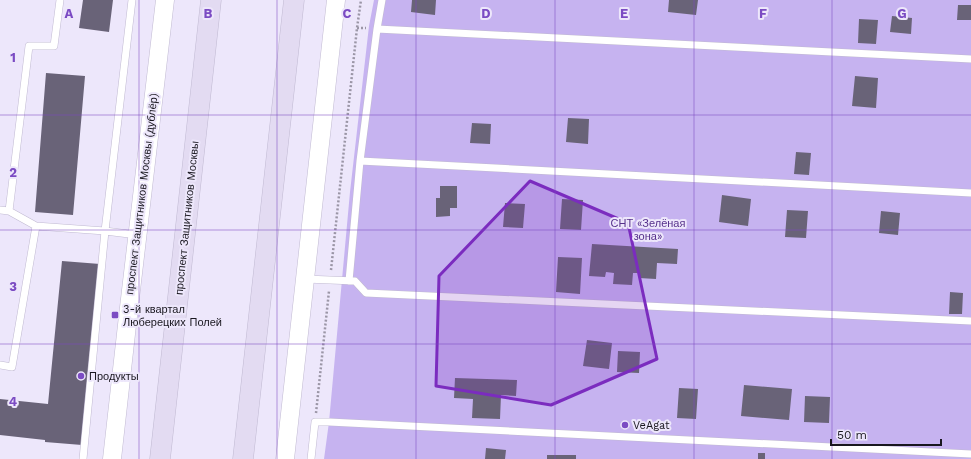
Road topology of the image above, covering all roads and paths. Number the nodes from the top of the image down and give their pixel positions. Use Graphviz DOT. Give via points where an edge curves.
graph roads {
  1 [pos="60,0"];
  2 [pos="132,0"];
  3 [pos="165,0"];
  4 [pos="211,0"];
  5 [pos="294,0"];
  6 [pos="336,0"];
  7 [pos="361,0"];
  8 [pos="382,0"];
  9 [pos="376,29"];
  10 [pos="971,59"];
  11 [pos="360,161"];
  12 [pos="971,193"];
  13 [pos="0,210"];
  14 [pos="9,211"];
  15 [pos="36,226"];
  16 [pos="105,230"];
  17 [pos="137,235"];
  18 [pos="305,278"];
  19 [pos="330,280"];
  20 [pos="349,281"];
  21 [pos="971,321"];
  22 [pos="0,365"];
  23 [pos="315,422"];
  24 [pos="971,454"];
  25 [pos="83,459"];
  26 [pos="112,459"];
  27 [pos="160,459"];
  28 [pos="243,459"];
  29 [pos="285,459"];
  30 [pos="311,459"];
  1 -- 14 [label="lane" via="54,46 28,46"];
  2 -- 16 [label="lane"];
  3 -- 17 [label="street, проспект Защитников Москвы (дублёр)"];
  4 -- 27 [label="main road, проспект Защитников Москвы"];
  5 -- 28 [label="main road"];
  6 -- 18 [label="street"];
  7 -- 19 [label="path"];
  8 -- 9 [label="lane"];
  9 -- 10 [label="lane"];
  9 -- 11 [label="lane"];
  11 -- 12 [label="lane"];
  11 -- 20 [label="lane"];
  13 -- 14 [label="lane"];
  14 -- 15 [label="lane"];
  15 -- 16 [label="lane"];
  15 -- 22 [label="lane" via="12,367"];
  16 -- 17 [label="lane"];
  16 -- 25 [label="lane"];
  17 -- 26 [label="street, проспект Защитников Москвы (дублёр)"];
  18 -- 19 [label="lane"];
  18 -- 29 [label="street"];
  19 -- 20 [label="lane"];
  19 -- 23 [label="path"];
  20 -- 21 [label="lane" via="355,281 366,293"];
  23 -- 24 [label="lane"];
  23 -- 30 [label="lane"];
}
